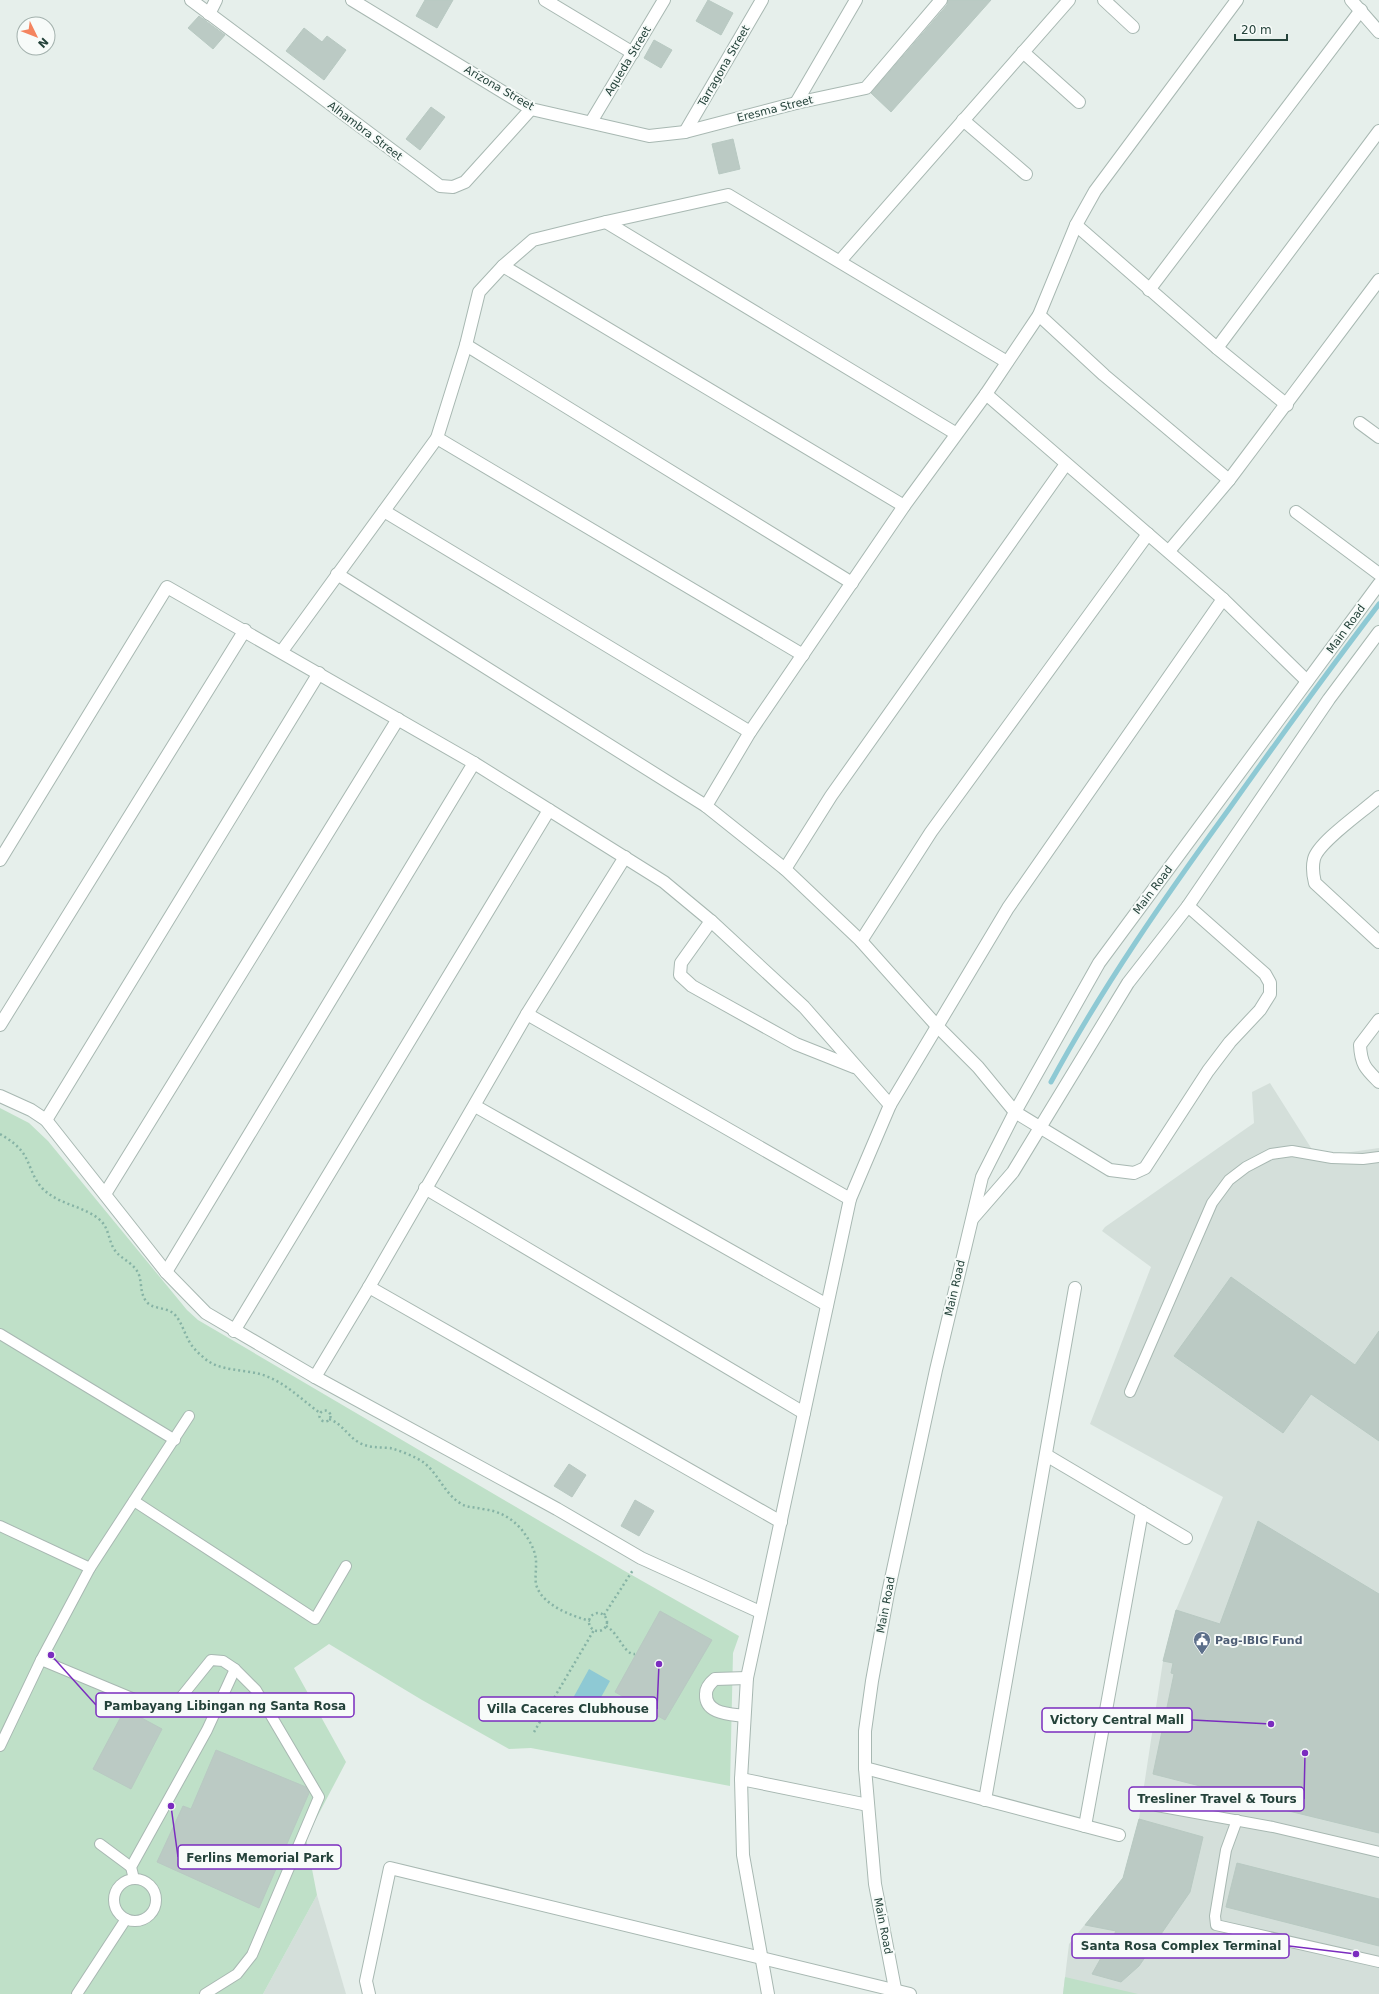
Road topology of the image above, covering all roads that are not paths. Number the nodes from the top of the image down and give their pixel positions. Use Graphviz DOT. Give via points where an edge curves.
graph roads {
  1 [pos="191,0"];
  2 [pos="216,0"];
  3 [pos="352,0"];
  4 [pos="545,0"];
  5 [pos="664,0"];
  6 [pos="762,0"];
  7 [pos="856,0"];
  8 [pos="941,0"];
  9 [pos="1069,0"];
  10 [pos="1104,0"];
  11 [pos="1237,0"];
  12 [pos="1351,0"];
  13 [pos="558,3"];
  14 [pos="1361,10"];
  15 [pos="209,14"];
  16 [pos="1133,27"];
  17 [pos="1379,32"];
  18 [pos="1023,52"];
  19 [pos="632,53"];
  20 [pos="1080,102"];
  21 [pos="796,103"];
  22 [pos="531,109"];
  23 [pos="963,120"];
  24 [pos="591,122"];
  25 [pos="1379,131"];
  26 [pos="685,132"];
  27 [pos="1026,174"];
  28 [pos="606,222"];
  29 [pos="1076,225"];
  30 [pos="840,261"];
  31 [pos="503,266"];
  32 [pos="1379,280"];
  33 [pos="1149,290"];
  34 [pos="1039,315"];
  35 [pos="466,345"];
  36 [pos="1217,348"];
  37 [pos="1007,362"];
  38 [pos="986,394"];
  39 [pos="1287,405"];
  40 [pos="1360,423"];
  41 [pos="955,434"];
  42 [pos="1379,437"];
  43 [pos="437,438"];
  44 [pos="1066,464"];
  45 [pos="1229,480"];
  46 [pos="904,506"];
  47 [pos="384,511"];
  48 [pos="1296,512"];
  49 [pos="1148,534"];
  50 [pos="1169,551"];
  51 [pos="337,574"];
  52 [pos="1379,574"];
  53 [pos="852,583"];
  54 [pos="1379,584"];
  55 [pos="1223,599"];
  56 [pos="245,630"];
  57 [pos="1379,632"];
  58 [pos="282,651"];
  59 [pos="803,655"];
  60 [pos="319,673"];
  61 [pos="1307,681"];
  62 [pos="398,719"];
  63 [pos="750,732"];
  64 [pos="474,763"];
  65 [pos="1378,800"];
  66 [pos="706,806"];
  67 [pos="549,810"];
  68 [pos="625,857"];
  69 [pos="0,860"];
  70 [pos="785,869"];
  71 [pos="1188,906"];
  72 [pos="711,921"];
  73 [pos="861,940"];
  74 [pos="1379,942"];
  75 [pos="527,1014"];
  76 [pos="1379,1020"];
  77 [pos="0,1025"];
  78 [pos="937,1026"];
  79 [pos="856,1068"];
  80 [pos="1379,1082"];
  81 [pos="0,1096"];
  82 [pos="890,1105"];
  83 [pos="475,1106"];
  84 [pos="1015,1112"];
  85 [pos="46,1120"];
  86 [pos="1041,1128"];
  87 [pos="1379,1157"];
  88 [pos="425,1188"];
  89 [pos="105,1194"];
  90 [pos="850,1199"];
  91 [pos="971,1221"];
  92 [pos="166,1272"];
  93 [pos="369,1287"];
  94 [pos="1075,1288"];
  95 [pos="827,1305"];
  96 [pos="234,1331"];
  97 [pos="0,1334"];
  98 [pos="315,1377"];
  99 [pos="1130,1392"];
  100 [pos="804,1413"];
  101 [pos="189,1416"];
  102 [pos="174,1440"];
  103 [pos="1046,1455"];
  104 [pos="134,1502"];
  105 [pos="1142,1512"];
  106 [pos="781,1522"];
  107 [pos="0,1526"];
  108 [pos="1186,1538"];
  109 [pos="346,1566"];
  110 [pos="90,1568"];
  111 [pos="760,1612"];
  112 [pos="41,1660"];
  113 [pos="235,1670"];
  114 [pos="747,1678"];
  115 [pos="744,1716"];
  116 [pos="0,1746"];
  117 [pos="865,1768"];
  118 [pos="741,1779"];
  119 [pos="986,1800"];
  120 [pos="868,1805"];
  121 [pos="1157,1806"];
  122 [pos="1237,1820"];
  123 [pos="1085,1826"];
  124 [pos="1119,1835"];
  125 [pos="100,1844"];
  126 [pos="1379,1852"];
  127 [pos="131,1867"];
  128 [pos="134,1879"];
  129 [pos="126,1919"];
  130 [pos="761,1958"];
  131 [pos="1379,1962"];
  132 [pos="896,1992"];
  133 [pos="77,1994"];
  134 [pos="205,1994"];
  135 [pos="369,1994"];
  136 [pos="768,1994"];
  137 [pos="910,1994"];
  1 -- 15 [label="street, Alhambra Street"];
  2 -- 15 [label="street"];
  3 -- 22 [label="street, Arizona Street"];
  4 -- 13 [label="street"];
  5 -- 19 [label="street, Aqueda Street"];
  6 -- 26 [label="street, Tarragona Street"];
  7 -- 21 [label="street"];
  8 -- 21 [label="street, Eresma Street" via="866,88"];
  9 -- 18 [label="street"];
  10 -- 16 [label="street"];
  11 -- 29 [label="street" via="1120,156 1095,191"];
  12 -- 14 [label="street"];
  13 -- 19 [label="street"];
  14 -- 17 [label="street"];
  14 -- 33 [label="street"];
  15 -- 22 [label="street, Alhambra Street" via="440,186 453,187 466,182"];
  18 -- 20 [label="street"];
  18 -- 23 [label="street"];
  19 -- 24 [label="street, Aqueda Street"];
  21 -- 26 [label="street, Eresma Street"];
  22 -- 24 [label="street, Arizona Street"];
  23 -- 27 [label="street"];
  23 -- 30 [label="street"];
  24 -- 26 [label="street, Arizona Street" via="649,136"];
  25 -- 36 [label="street"];
  28 -- 30 [label="street" via="728,194"];
  28 -- 31 [label="street" via="533,240"];
  28 -- 41 [label="street"];
  29 -- 33 [label="street"];
  29 -- 34 [label="street"];
  30 -- 37 [label="street"];
  31 -- 35 [label="street" via="479,292"];
  31 -- 46 [label="street"];
  32 -- 39 [label="street"];
  33 -- 36 [label="street"];
  34 -- 37 [label="street"];
  34 -- 45 [label="street" via="1104,375"];
  35 -- 43 [label="street"];
  35 -- 53 [label="street"];
  36 -- 39 [label="street"];
  37 -- 38 [label="street"];
  38 -- 41 [label="street"];
  38 -- 44 [label="street"];
  39 -- 45 [label="street"];
  40 -- 42 [label="street"];
  41 -- 46 [label="street"];
  43 -- 47 [label="street"];
  43 -- 59 [label="street"];
  44 -- 49 [label="street"];
  44 -- 70 [label="street" via="831,796"];
  45 -- 50 [label="street"];
  46 -- 53 [label="street"];
  47 -- 51 [label="street"];
  47 -- 63 [label="street"];
  48 -- 52 [label="street"];
  49 -- 50 [label="street"];
  49 -- 73 [label="street" via="931,832"];
  50 -- 55 [label="street"];
  51 -- 58 [label="street"];
  51 -- 66 [label="street"];
  53 -- 59 [label="street"];
  54 -- 61 [label="street, Main Road"];
  55 -- 61 [label="street"];
  55 -- 78 [label="street" via="1008,908"];
  56 -- 58 [label="street"];
  56 -- 69 [label="street" via="167,587"];
  56 -- 77 [label="street"];
  57 -- 71 [label="street, Main Road" via="1329,699"];
  58 -- 60 [label="street"];
  59 -- 63 [label="street"];
  60 -- 62 [label="street"];
  60 -- 85 [label="street"];
  61 -- 84 [label="street, Main Road" via="1099,963"];
  62 -- 64 [label="street"];
  62 -- 89 [label="street"];
  63 -- 66 [label="street"];
  64 -- 67 [label="street"];
  64 -- 92 [label="street"];
  65 -- 74 [label="street" via="1321,846 1314,857 1312,870 1315,883"];
  66 -- 70 [label="street"];
  67 -- 68 [label="street"];
  67 -- 96 [label="street"];
  68 -- 72 [label="street" via="664,882"];
  68 -- 75 [label="street"];
  70 -- 73 [label="street"];
  71 -- 86 [label="street, Main Road" via="1128,983"];
  71 -- 86 [label="street" via="1264,974 1270,983 1270,994 1260,1010 1230,1042 1208,1071 1145,1168 1134,1173 1110,1170"];
  72 -- 79 [label="street" via="804,1007"];
  72 -- 79 [label="street" via="681,963 680,975 692,986 796,1044"];
  73 -- 78 [label="street"];
  75 -- 83 [label="street"];
  75 -- 90 [label="street"];
  76 -- 80 [label="street" via="1360,1045 1361,1060"];
  78 -- 82 [label="street"];
  78 -- 84 [label="street" via="978,1067"];
  79 -- 82 [label="street"];
  81 -- 85 [label="street"];
  82 -- 90 [label="street"];
  83 -- 88 [label="street"];
  83 -- 95 [label="street"];
  84 -- 86 [label="street"];
  84 -- 91 [label="street, Main Road" via="982,1177"];
  85 -- 89 [label="street"];
  86 -- 91 [label="street, Main Road" via="1013,1172"];
  87 -- 99 [label="lane" via="1332,1158 1292,1151 1271,1154 1246,1167 1229,1180 1212,1203"];
  88 -- 93 [label="street"];
  88 -- 100 [label="street"];
  89 -- 92 [label="street"];
  90 -- 95 [label="street"];
  91 -- 117 [label="street, Main Road" via="888,1593 866,1724"];
  92 -- 96 [label="street" via="206,1312"];
  93 -- 98 [label="street"];
  93 -- 106 [label="street"];
  94 -- 103 [label="street"];
  95 -- 100 [label="street"];
  96 -- 98 [label="street"];
  97 -- 102 [label="lane"];
  98 -- 111 [label="street" via="557,1508 641,1558"];
  100 -- 106 [label="street"];
  101 -- 102 [label="lane"];
  102 -- 104 [label="lane"];
  103 -- 105 [label="street"];
  103 -- 119 [label="street"];
  104 -- 109 [label="lane" via="315,1619"];
  104 -- 110 [label="lane"];
  105 -- 108 [label="street"];
  105 -- 123 [label="street"];
  106 -- 111 [label="street"];
  107 -- 110 [label="lane"];
  110 -- 112 [label="lane"];
  111 -- 114 [label="street"];
  112 -- 113 [label="lane" via="148,1705 162,1708 172,1707 178,1702 211,1660 223,1661"];
  112 -- 116 [label="lane"];
  113 -- 127 [label="lane" via="207,1730"];
  113 -- 134 [label="lane" via="256,1690 319,1797 252,1955 237,1974"];
  114 -- 115 [label="street"];
  114 -- 115 [label="street" via="715,1679 706,1691 707,1702 715,1710"];
  115 -- 118 [label="street"];
  117 -- 119 [label="street"];
  117 -- 120 [label="street, Main Road"];
  118 -- 120 [label="street"];
  118 -- 130 [label="street" via="743,1855"];
  119 -- 123 [label="street"];
  120 -- 132 [label="street, Main Road" via="875,1884"];
  121 -- 122 [label="lane"];
  122 -- 126 [label="lane"];
  122 -- 131 [label="lane" via="1226,1850 1214,1916 1216,1924"];
  123 -- 124 [label="street"];
  125 -- 127 [label="lane"];
  127 -- 128 [label="lane"];
  128 -- 129 [label="lane" via="116,1889 114,1900 118,1913"];
  128 -- 129 [label="lane" via="144,1881 152,1888 156,1898 154,1910 148,1917 137,1921"];
  129 -- 133 [label="lane"];
  130 -- 132 [label="street"];
  130 -- 135 [label="street" via="390,1868 366,1981"];
  130 -- 136 [label="street"];
  132 -- 137 [label="street"];
}
